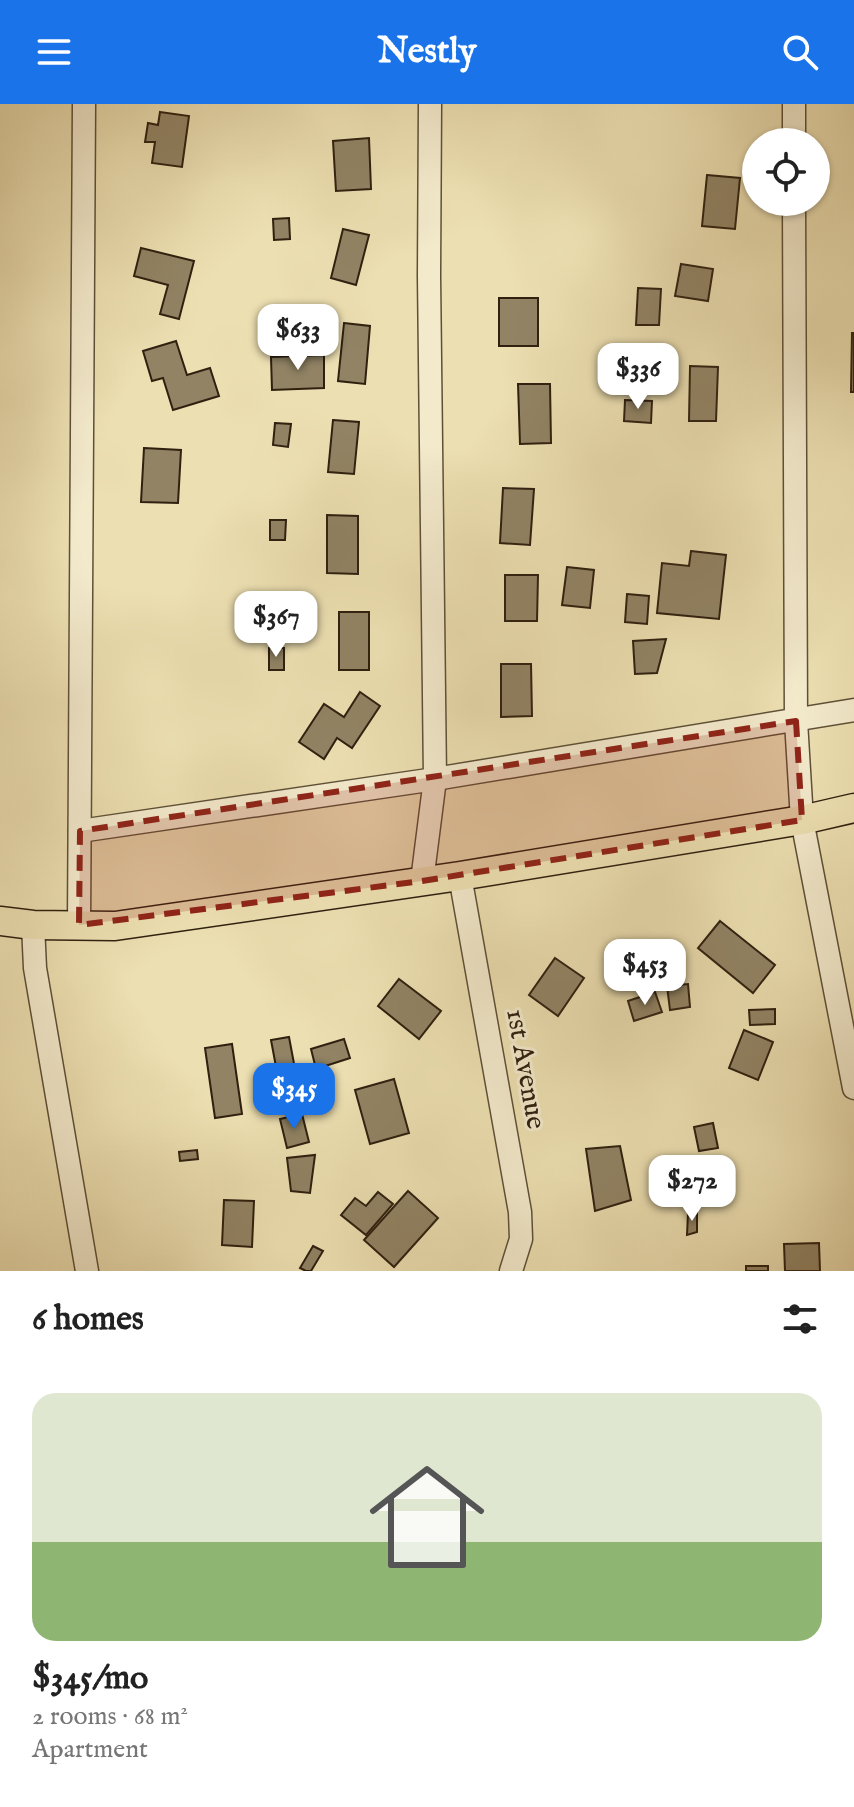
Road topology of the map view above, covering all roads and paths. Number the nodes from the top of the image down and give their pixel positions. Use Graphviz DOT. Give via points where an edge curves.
graph roads {
  1 [pos="84,104"];
  2 [pos="430,104"];
  3 [pos="794,104"];
  4 [pos="794,128"];
  5 [pos="794,216"];
  6 [pos="854,710"];
  7 [pos="796,721"];
  8 [pos="435,779"];
  9 [pos="854,808"];
  10 [pos="802,820"];
  11 [pos="80,831"];
  12 [pos="460,876"];
  13 [pos="422,881"];
  14 [pos="0,921"];
  15 [pos="33,925"];
  16 [pos="79,925"];
  17 [pos="854,1088"];
  18 [pos="87,1271"];
  19 [pos="511,1271"];
  1 -- 11 [label="street"];
  2 -- 8 [label="street"];
  3 -- 4 [label="street"];
  5 -- 7 [label="street"];
  6 -- 7 [label="street"];
  7 -- 8 [label="street"];
  7 -- 10 [label="street"];
  8 -- 11 [label="street"];
  8 -- 13 [label="street"];
  9 -- 10 [label="main road"];
  10 -- 12 [label="main road"];
  10 -- 17 [label="street"];
  11 -- 16 [label="street"];
  12 -- 13 [label="main road"];
  12 -- 19 [label="street, 1st Avenue" via="520,1212 521,1239"];
  13 -- 16 [label="main road" via="115,926"];
  14 -- 15 [label="main road"];
  15 -- 16 [label="main road"];
  15 -- 18 [label="street" via="35,968"];
}
